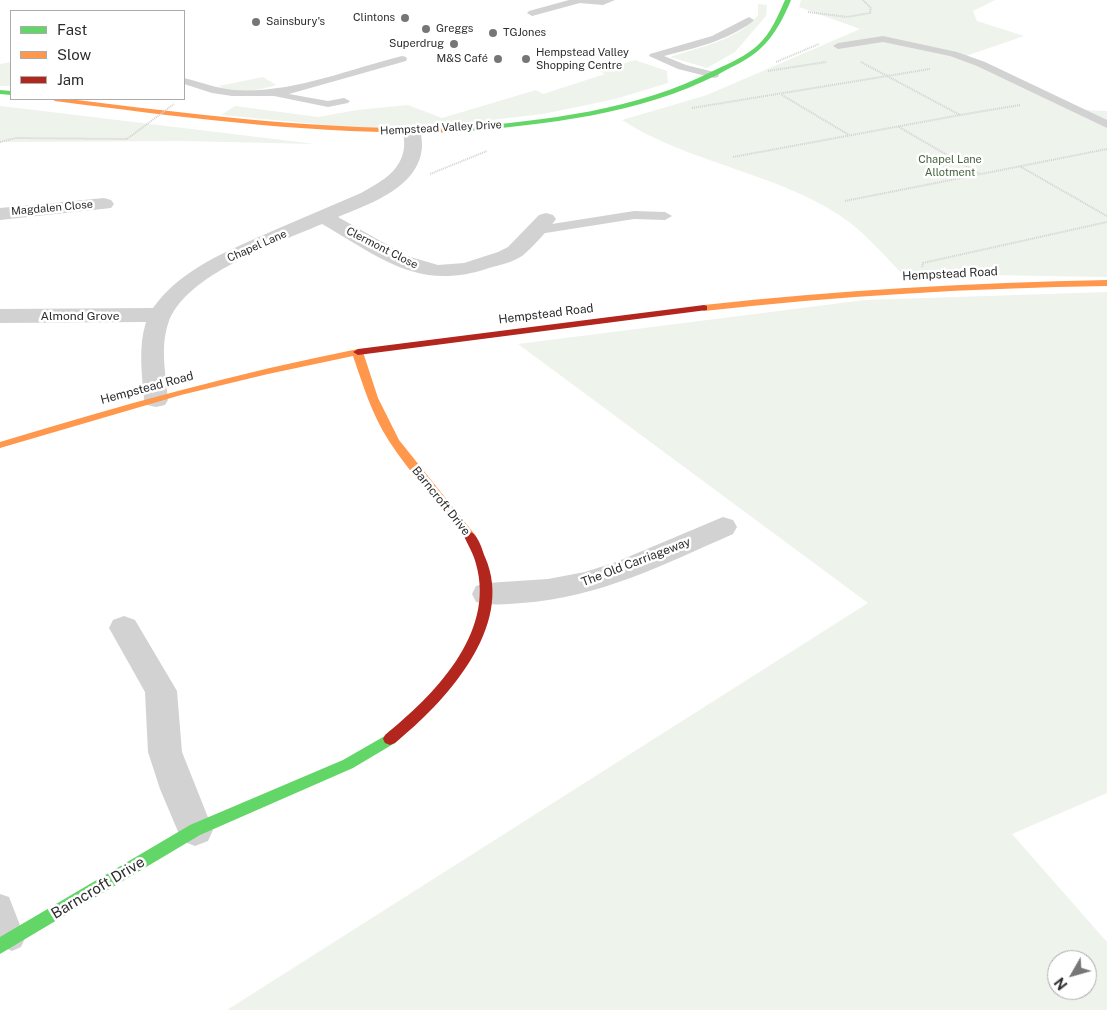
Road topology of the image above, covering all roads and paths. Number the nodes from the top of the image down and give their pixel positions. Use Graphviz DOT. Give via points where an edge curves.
graph roads {
  1 [pos="610,0"];
  2 [pos="863,0"];
  3 [pos="786,4"];
  4 [pos="532,13"];
  5 [pos="749,20"];
  6 [pos="838,46"];
  7 [pos="402,59"];
  8 [pos="975,62"];
  9 [pos="714,74"];
  10 [pos="887,76"];
  11 [pos="185,81"];
  12 [pos="272,93"];
  13 [pos="781,94"];
  14 [pos="1055,99"];
  15 [pos="72,100"];
  16 [pos="87,101"];
  17 [pos="344,101"];
  18 [pos="174,104"];
  19 [pos="692,108"];
  20 [pos="960,115"];
  21 [pos="1107,125"];
  22 [pos="898,127"];
  23 [pos="412,132"];
  24 [pos="850,136"];
  25 [pos="0,142"];
  26 [pos="1107,149"];
  27 [pos="733,156"];
  28 [pos="1020,166"];
  29 [pos="980,174"];
  30 [pos="845,201"];
  31 [pos="104,204"];
  32 [pos="0,214"];
  33 [pos="665,216"];
  34 [pos="1107,216"];
  35 [pos="323,217"];
  36 [pos="1107,222"];
  37 [pos="540,225"];
  38 [pos="1107,283"];
  39 [pos="948,287"];
  40 [pos="160,315"];
  41 [pos="0,316"];
  42 [pos="357,353"];
  43 [pos="156,400"];
  44 [pos="0,445"];
  45 [pos="722,527"];
  46 [pos="487,594"];
  47 [pos="124,628"];
  48 [pos="195,830"];
  49 [pos="0,906"];
  50 [pos="6,942"];
  1 -- 4 [label="lane" via="580,0"];
  2 -- 3 [label="path" via="871,8 870,13 859,17 840,17"];
  3 -- 9 [label="street, Hempstead Valley Drive" via="771,32 751,53"];
  5 -- 9 [label="lane" via="722,35 654,56"];
  6 -- 8 [label="lane" via="883,39"];
  6 -- 10 [label="path" via="845,49 839,50"];
  7 -- 12 [label="lane"];
  8 -- 10 [label="path"];
  8 -- 14 [label="lane"];
  9 -- 23 [label="street, Hempstead Valley Drive" via="654,98 584,114 478,128"];
  10 -- 13 [label="path"];
  10 -- 20 [label="path"];
  11 -- 12 [label="lane" via="232,93"];
  12 -- 17 [label="lane" via="328,104"];
  13 -- 19 [label="path"];
  13 -- 24 [label="path"];
  14 -- 20 [label="path"];
  14 -- 21 [label="lane"];
  15 -- 16 [label="street, Hempstead Valley Drive"];
  16 -- 23 [label="street, Hempstead Valley Drive" via="195,117 344,132"];
  18 -- 25 [label="path, bridge" via="127,139 16,138"];
  20 -- 22 [label="path"];
  22 -- 24 [label="path"];
  22 -- 29 [label="path"];
  23 -- 35 [label="street, Chapel Lane" via="411,161 403,173 368,197"];
  24 -- 27 [label="path"];
  26 -- 28 [label="path"];
  28 -- 29 [label="path"];
  28 -- 34 [label="path"];
  29 -- 30 [label="path"];
  31 -- 32 [label="street, Magdalen Close"];
  33 -- 37 [label="lane" via="634,215"];
  35 -- 37 [label="street, Clermont Close" via="400,260 438,271 466,269 494,261 515,251"];
  35 -- 40 [label="street, Chapel Lane" via="202,274 181,290"];
  36 -- 39 [label="path" via="921,265"];
  38 -- 39 [label="street, Hempstead Road"];
  39 -- 42 [label="street, Hempstead Road" via="707,308"];
  40 -- 41 [label="street, Almond Grove"];
  40 -- 43 [label="street, Chapel Lane" via="152,345"];
  42 -- 43 [label="street, Hempstead Road" via="290,366"];
  42 -- 46 [label="street, Barncroft Drive" via="393,440 470,537 480,557"];
  43 -- 44 [label="street, Hempstead Road"];
  45 -- 46 [label="street, The Old Carriageway" via="660,554 570,586 535,592"];
  46 -- 48 [label="street, Barncroft Drive" via="479,630 454,678 434,704 410,726 380,748 353,762"];
  47 -- 48 [label="street" via="161,692 165,752"];
  48 -- 50 [label="street, Barncroft Drive"];
  49 -- 50 [label="lane"];
}
